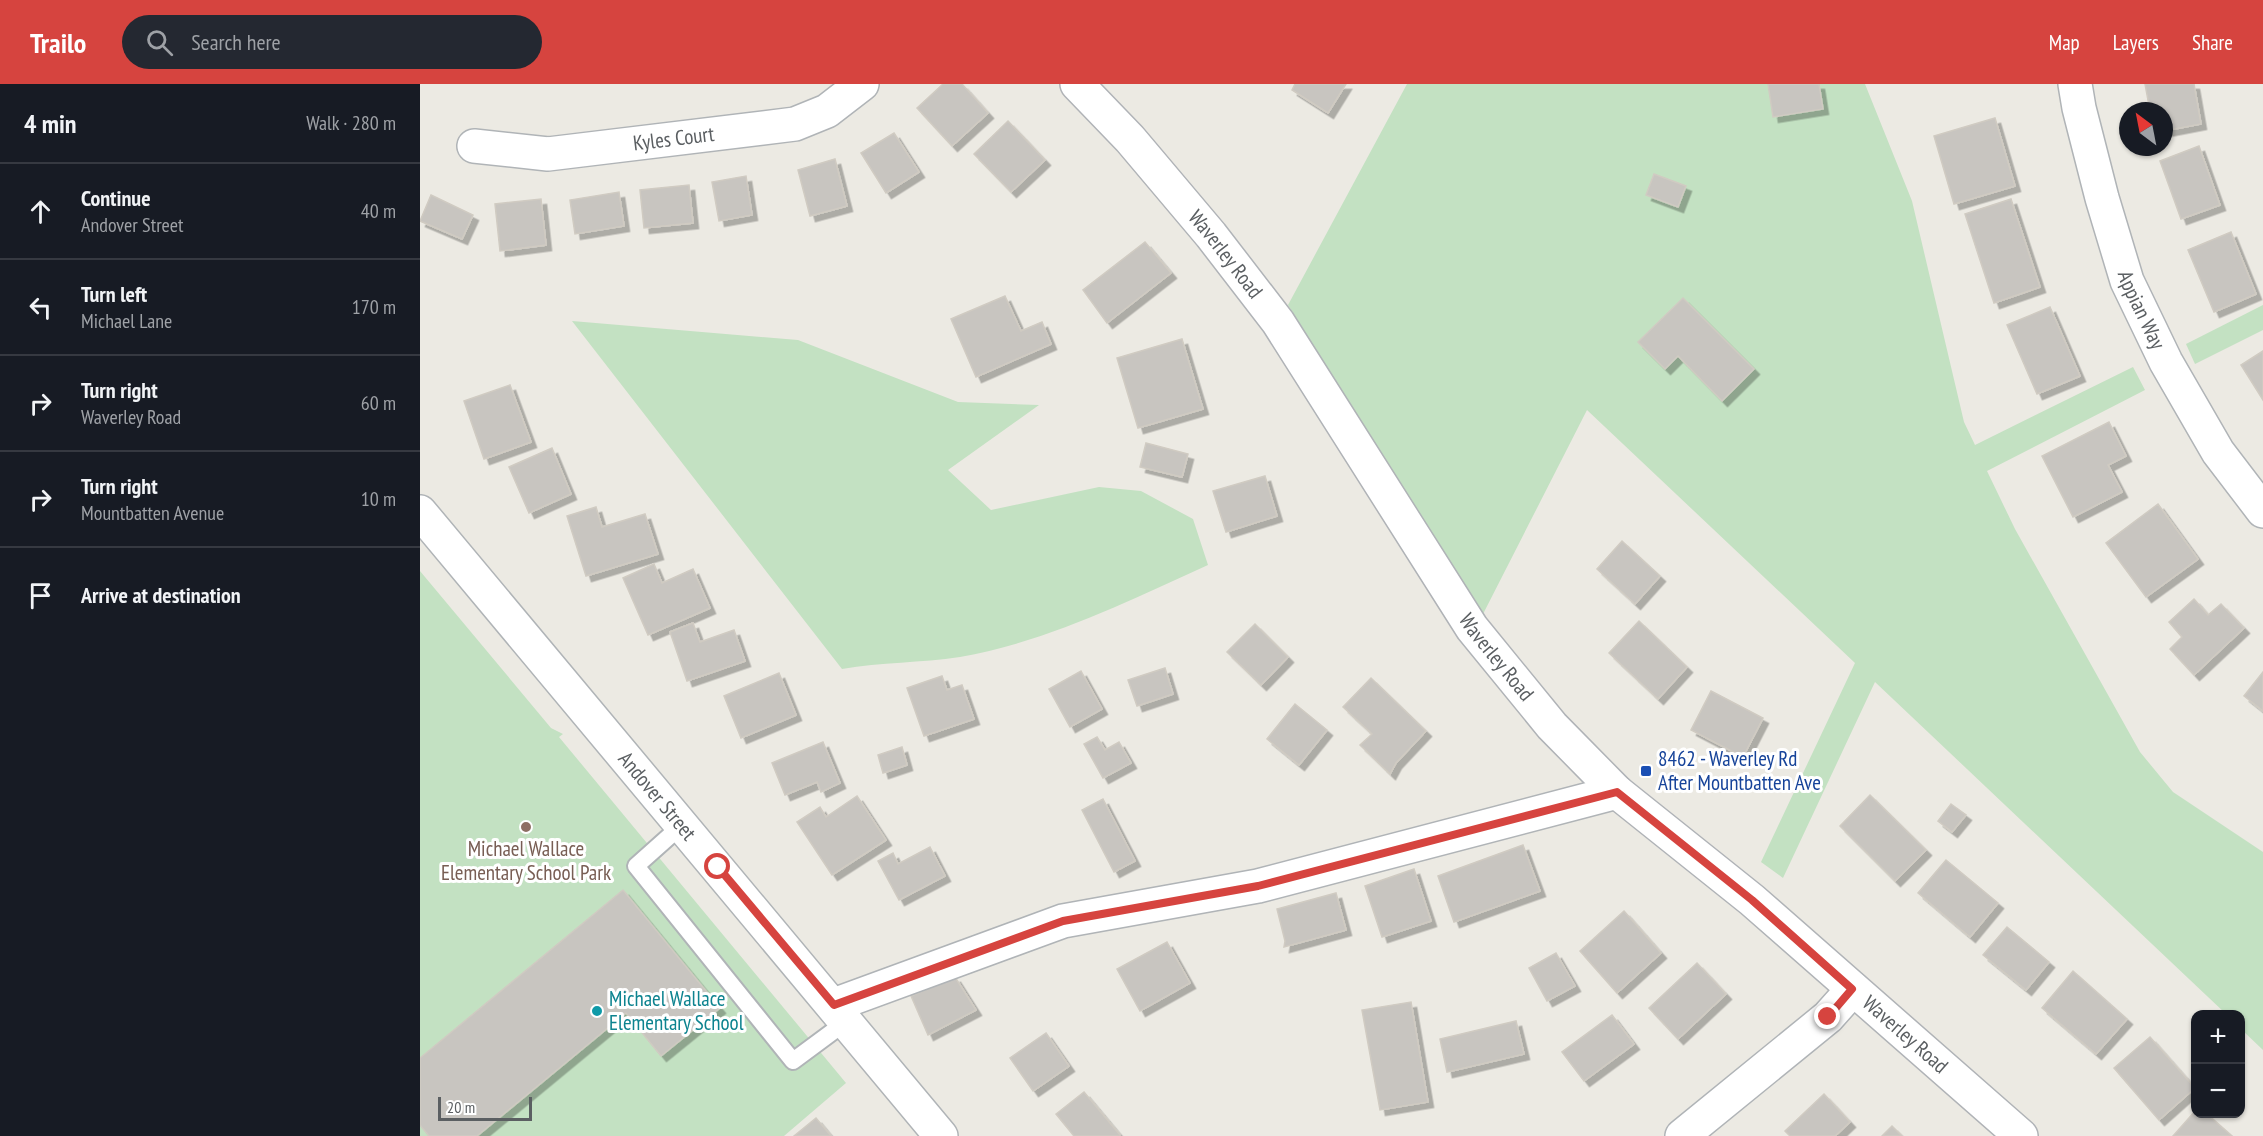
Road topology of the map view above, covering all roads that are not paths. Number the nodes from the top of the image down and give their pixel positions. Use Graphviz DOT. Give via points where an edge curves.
graph roads {
  1 [pos="862,84"];
  2 [pos="1077,84"];
  3 [pos="2075,84"];
  4 [pos="474,146"];
  5 [pos="2263,511"];
  6 [pos="420,512"];
  7 [pos="1617,792"];
  8 [pos="682,825"];
  9 [pos="1852,989"];
  10 [pos="841,1013"];
  11 [pos="941,1136"];
  12 [pos="1682,1136"];
  13 [pos="2021,1136"];
  1 -- 4 [label="street, Kyles Court" via="827,111 795,124 548,154"];
  2 -- 7 [label="street, Waverley Road" via="1212,235 1278,322 1474,631 1552,726"];
  3 -- 5 [label="street, Appian Way" via="2127,281 2166,362 2218,452"];
  6 -- 8 [label="street, Andover Street"];
  7 -- 9 [label="street, Waverley Road" via="1752,900"];
  7 -- 10 [label="street" via="1258,886 1063,921"];
  8 -- 10 [label="street, Andover Street"];
  8 -- 10 [label="lane" via="636,866 793,1060"];
  9 -- 12 [label="street" via="1828,1017"];
  9 -- 13 [label="street, Waverley Road"];
  10 -- 11 [label="street, Andover Street"];
}
